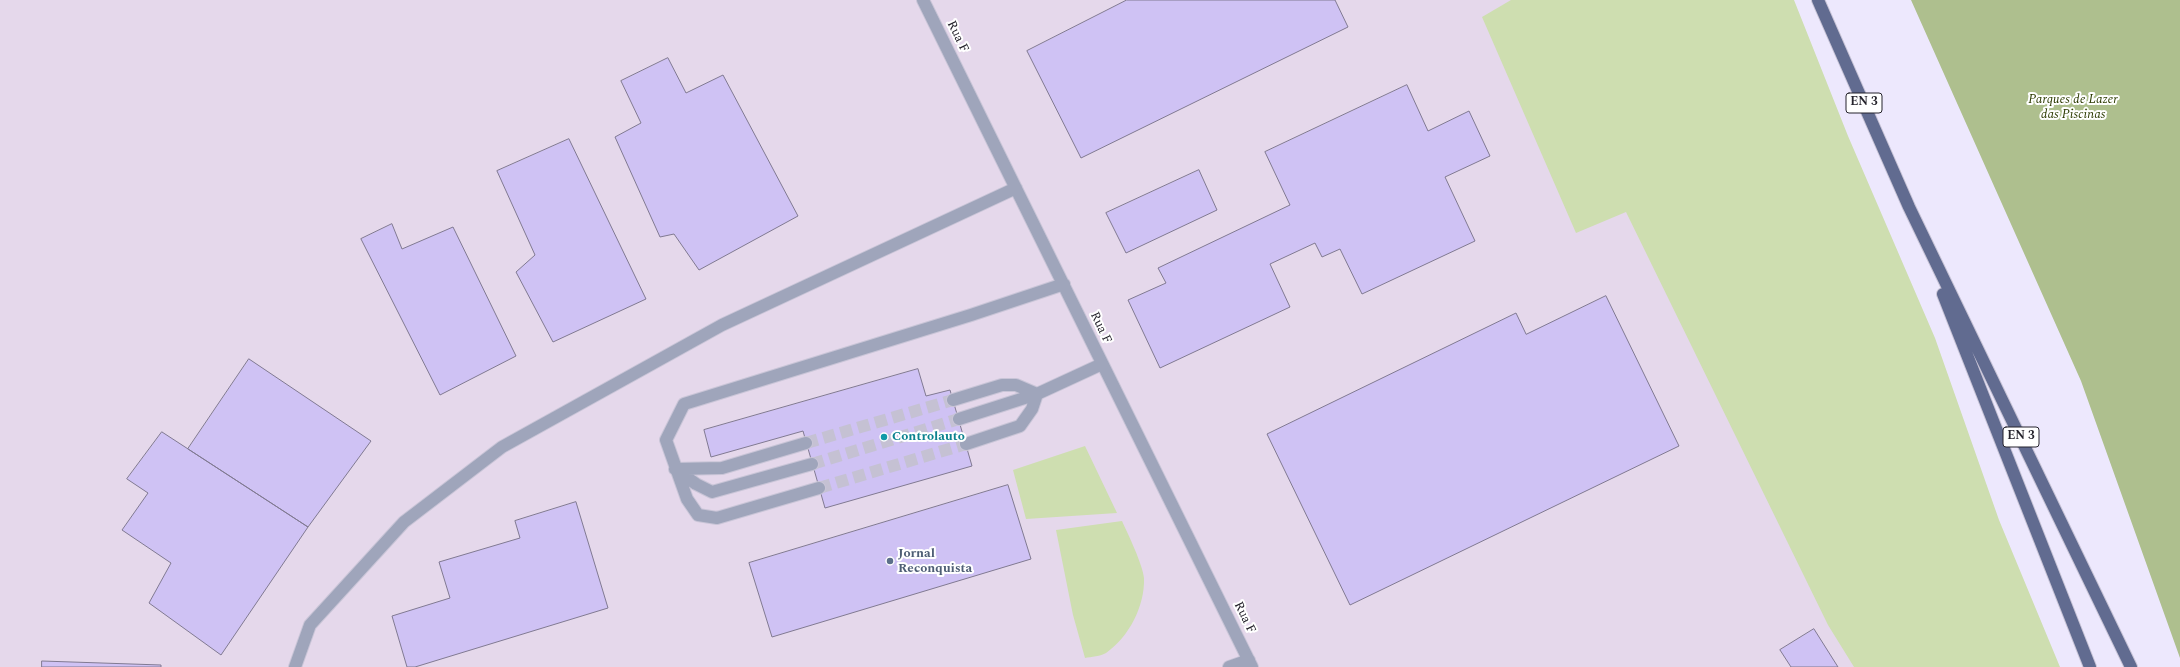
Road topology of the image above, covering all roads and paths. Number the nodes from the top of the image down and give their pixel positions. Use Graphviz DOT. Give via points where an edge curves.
graph roads {
  1 [pos="923,0"];
  2 [pos="1818,0"];
  3 [pos="1016,188"];
  4 [pos="1909,207"];
  5 [pos="1064,284"];
  6 [pos="1102,364"];
  7 [pos="1037,394"];
  8 [pos="953,400"];
  9 [pos="959,419"];
  10 [pos="806,443"];
  11 [pos="966,444"];
  12 [pos="812,464"];
  13 [pos="675,469"];
  14 [pos="819,488"];
  15 [pos="1250,663"];
  16 [pos="295,667"];
  17 [pos="1229,667"];
  18 [pos="2090,667"];
  19 [pos="2132,667"];
  1 -- 3 [label="street, Rua F"];
  2 -- 4 [label="main road, EN 3"];
  3 -- 5 [label="street, Rua F"];
  3 -- 16 [label="street" via="722,325 502,447 404,522 310,625"];
  4 -- 18 [label="main road, EN 3"];
  4 -- 19 [label="main road, EN 3"];
  5 -- 6 [label="street, Rua F"];
  5 -- 13 [label="street" via="964,318 684,404 666,440"];
  6 -- 7 [label="street"];
  6 -- 15 [label="street, Rua F"];
  7 -- 8 [label="street" via="1016,385 1002,385"];
  7 -- 9 [label="street"];
  7 -- 11 [label="street" via="1032,409 1020,426"];
  10 -- 13 [label="street" via="722,468"];
  12 -- 13 [label="street" via="712,492"];
  13 -- 14 [label="street" via="687,499 698,515 717,518"];
  15 -- 17 [label="street"];
}
